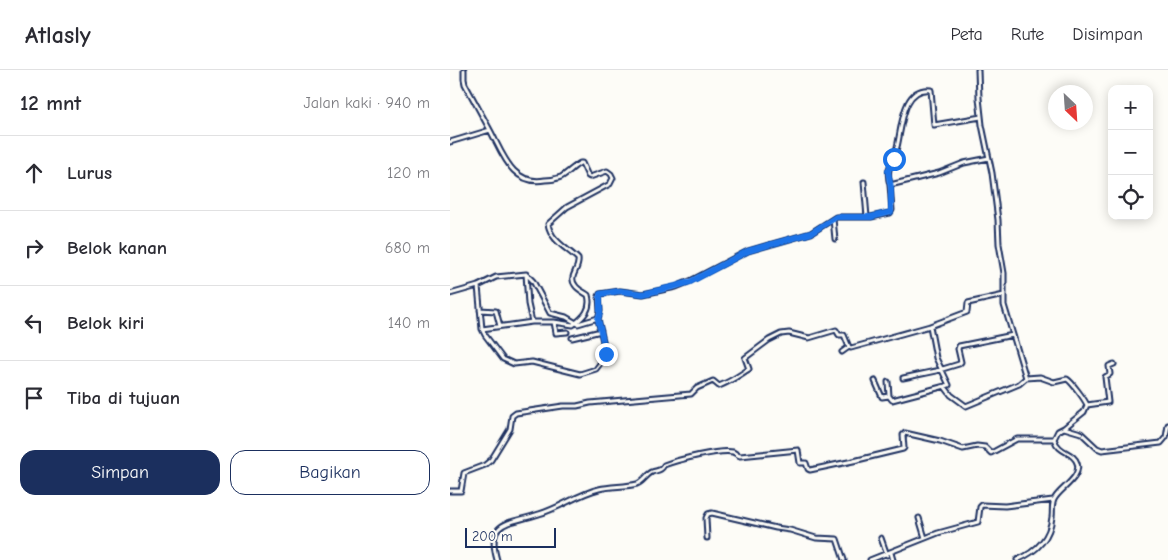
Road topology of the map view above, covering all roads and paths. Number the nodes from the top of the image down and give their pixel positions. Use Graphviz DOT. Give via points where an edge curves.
graph roads {
  1 [pos="464,70"];
  2 [pos="978,70"];
  3 [pos="981,118"];
  4 [pos="490,130"];
  5 [pos="450,142"];
  6 [pos="989,158"];
  7 [pos="864,182"];
  8 [pos="890,184"];
  9 [pos="867,217"];
  10 [pos="833,219"];
  11 [pos="835,239"];
  12 [pos="526,274"];
  13 [pos="478,286"];
  14 [pos="450,294"];
  15 [pos="1004,295"];
  16 [pos="480,310"];
  17 [pos="598,318"];
  18 [pos="532,322"];
  19 [pos="554,322"];
  20 [pos="576,324"];
  21 [pos="500,326"];
  22 [pos="930,326"];
  23 [pos="482,328"];
  24 [pos="601,331"];
  25 [pos="567,332"];
  26 [pos="1013,335"];
  27 [pos="572,338"];
  28 [pos="849,347"];
  29 [pos="842,352"];
  30 [pos="1114,364"];
  31 [pos="941,370"];
  32 [pos="904,378"];
  33 [pos="1026,378"];
  34 [pos="875,381"];
  35 [pos="888,382"];
  36 [pos="945,387"];
  37 [pos="889,396"];
  38 [pos="1087,405"];
  39 [pos="1168,425"];
  40 [pos="1064,428"];
  41 [pos="1054,439"];
  42 [pos="450,491"];
  43 [pos="1054,499"];
  44 [pos="919,518"];
  45 [pos="707,538"];
  46 [pos="881,538"];
  47 [pos="925,538"];
  48 [pos="889,554"];
  49 [pos="497,560"];
  50 [pos="844,560"];
  51 [pos="870,560"];
  52 [pos="893,560"];
  53 [pos="1017,560"];
  1 -- 4 [label="street" via="466,84"];
  2 -- 3 [label="street"];
  3 -- 6 [label="street"];
  3 -- 8 [label="street" via="934,126 931,90 914,93 902,116 902,129 888,170"];
  4 -- 5 [label="street"];
  4 -- 20 [label="street" via="512,170 530,182 559,178 580,163 590,177 607,171 613,178 610,184 567,208 548,224 559,244 578,259 573,283 589,297 587,312"];
  6 -- 8 [label="street"];
  6 -- 15 [label="street" via="1004,272"];
  7 -- 9 [label="street"];
  8 -- 9 [label="street" via="892,212"];
  9 -- 10 [label="street"];
  10 -- 11 [label="street"];
  10 -- 17 [label="street" via="811,233 748,251 684,284 643,294 601,293"];
  12 -- 13 [label="street" via="496,277"];
  12 -- 18 [label="street"];
  12 -- 20 [label="street" via="550,313 566,317"];
  13 -- 14 [label="street"];
  13 -- 16 [label="street"];
  15 -- 22 [label="street" via="968,303 967,312"];
  15 -- 26 [label="street"];
  16 -- 21 [label="street" via="496,311"];
  16 -- 23 [label="street"];
  17 -- 20 [label="street"];
  17 -- 24 [label="street"];
  18 -- 19 [label="street"];
  18 -- 21 [label="street"];
  19 -- 20 [label="street"];
  19 -- 25 [label="street" via="556,333"];
  21 -- 23 [label="street"];
  22 -- 28 [label="street"];
  22 -- 31 [label="street"];
  23 -- 24 [label="street" via="501,358 510,363 532,362 580,374 596,369 605,358"];
  24 -- 27 [label="street"];
  26 -- 31 [label="street" via="959,346 961,362"];
  26 -- 33 [label="street"];
  28 -- 29 [label="street"];
  28 -- 42 [label="street" via="844,335 839,335 836,330 810,338 784,333 745,358 749,369 742,375 719,386 713,382 691,394 516,413 489,462 464,473 461,490"];
  30 -- 38 [label="street" via="1109,366 1110,374 1105,377 1108,402"];
  31 -- 32 [label="street"];
  31 -- 36 [label="street" via="949,383"];
  33 -- 36 [label="street" via="966,406"];
  33 -- 38 [label="street" via="1040,377 1054,382 1070,380"];
  34 -- 37 [label="street" via="882,397"];
  35 -- 37 [label="street"];
  36 -- 37 [label="street" via="892,400"];
  38 -- 40 [label="street" via="1084,412"];
  39 -- 40 [label="street" via="1166,437 1160,443 1104,450 1097,448 1081,433"];
  40 -- 41 [label="street"];
  41 -- 43 [label="street" via="1057,447 1075,459 1078,468 1076,475"];
  41 -- 49 [label="street" via="1017,439 991,453 985,447 963,449 940,440 905,434 903,450 810,470 806,463 800,462 798,450 740,456 732,452 712,453 685,458 664,465 662,470 649,474 638,483 594,490 540,514 508,522 494,536"];
  43 -- 47 [label="street" via="1005,506 982,505 978,522"];
  43 -- 53 [label="street" via="1047,536 1038,548"];
  44 -- 47 [label="street"];
  45 -- 50 [label="street" via="707,516 712,513 816,538 837,539"];
  46 -- 48 [label="street"];
  47 -- 48 [label="street"];
  48 -- 51 [label="street"];
  48 -- 52 [label="street"];
}
